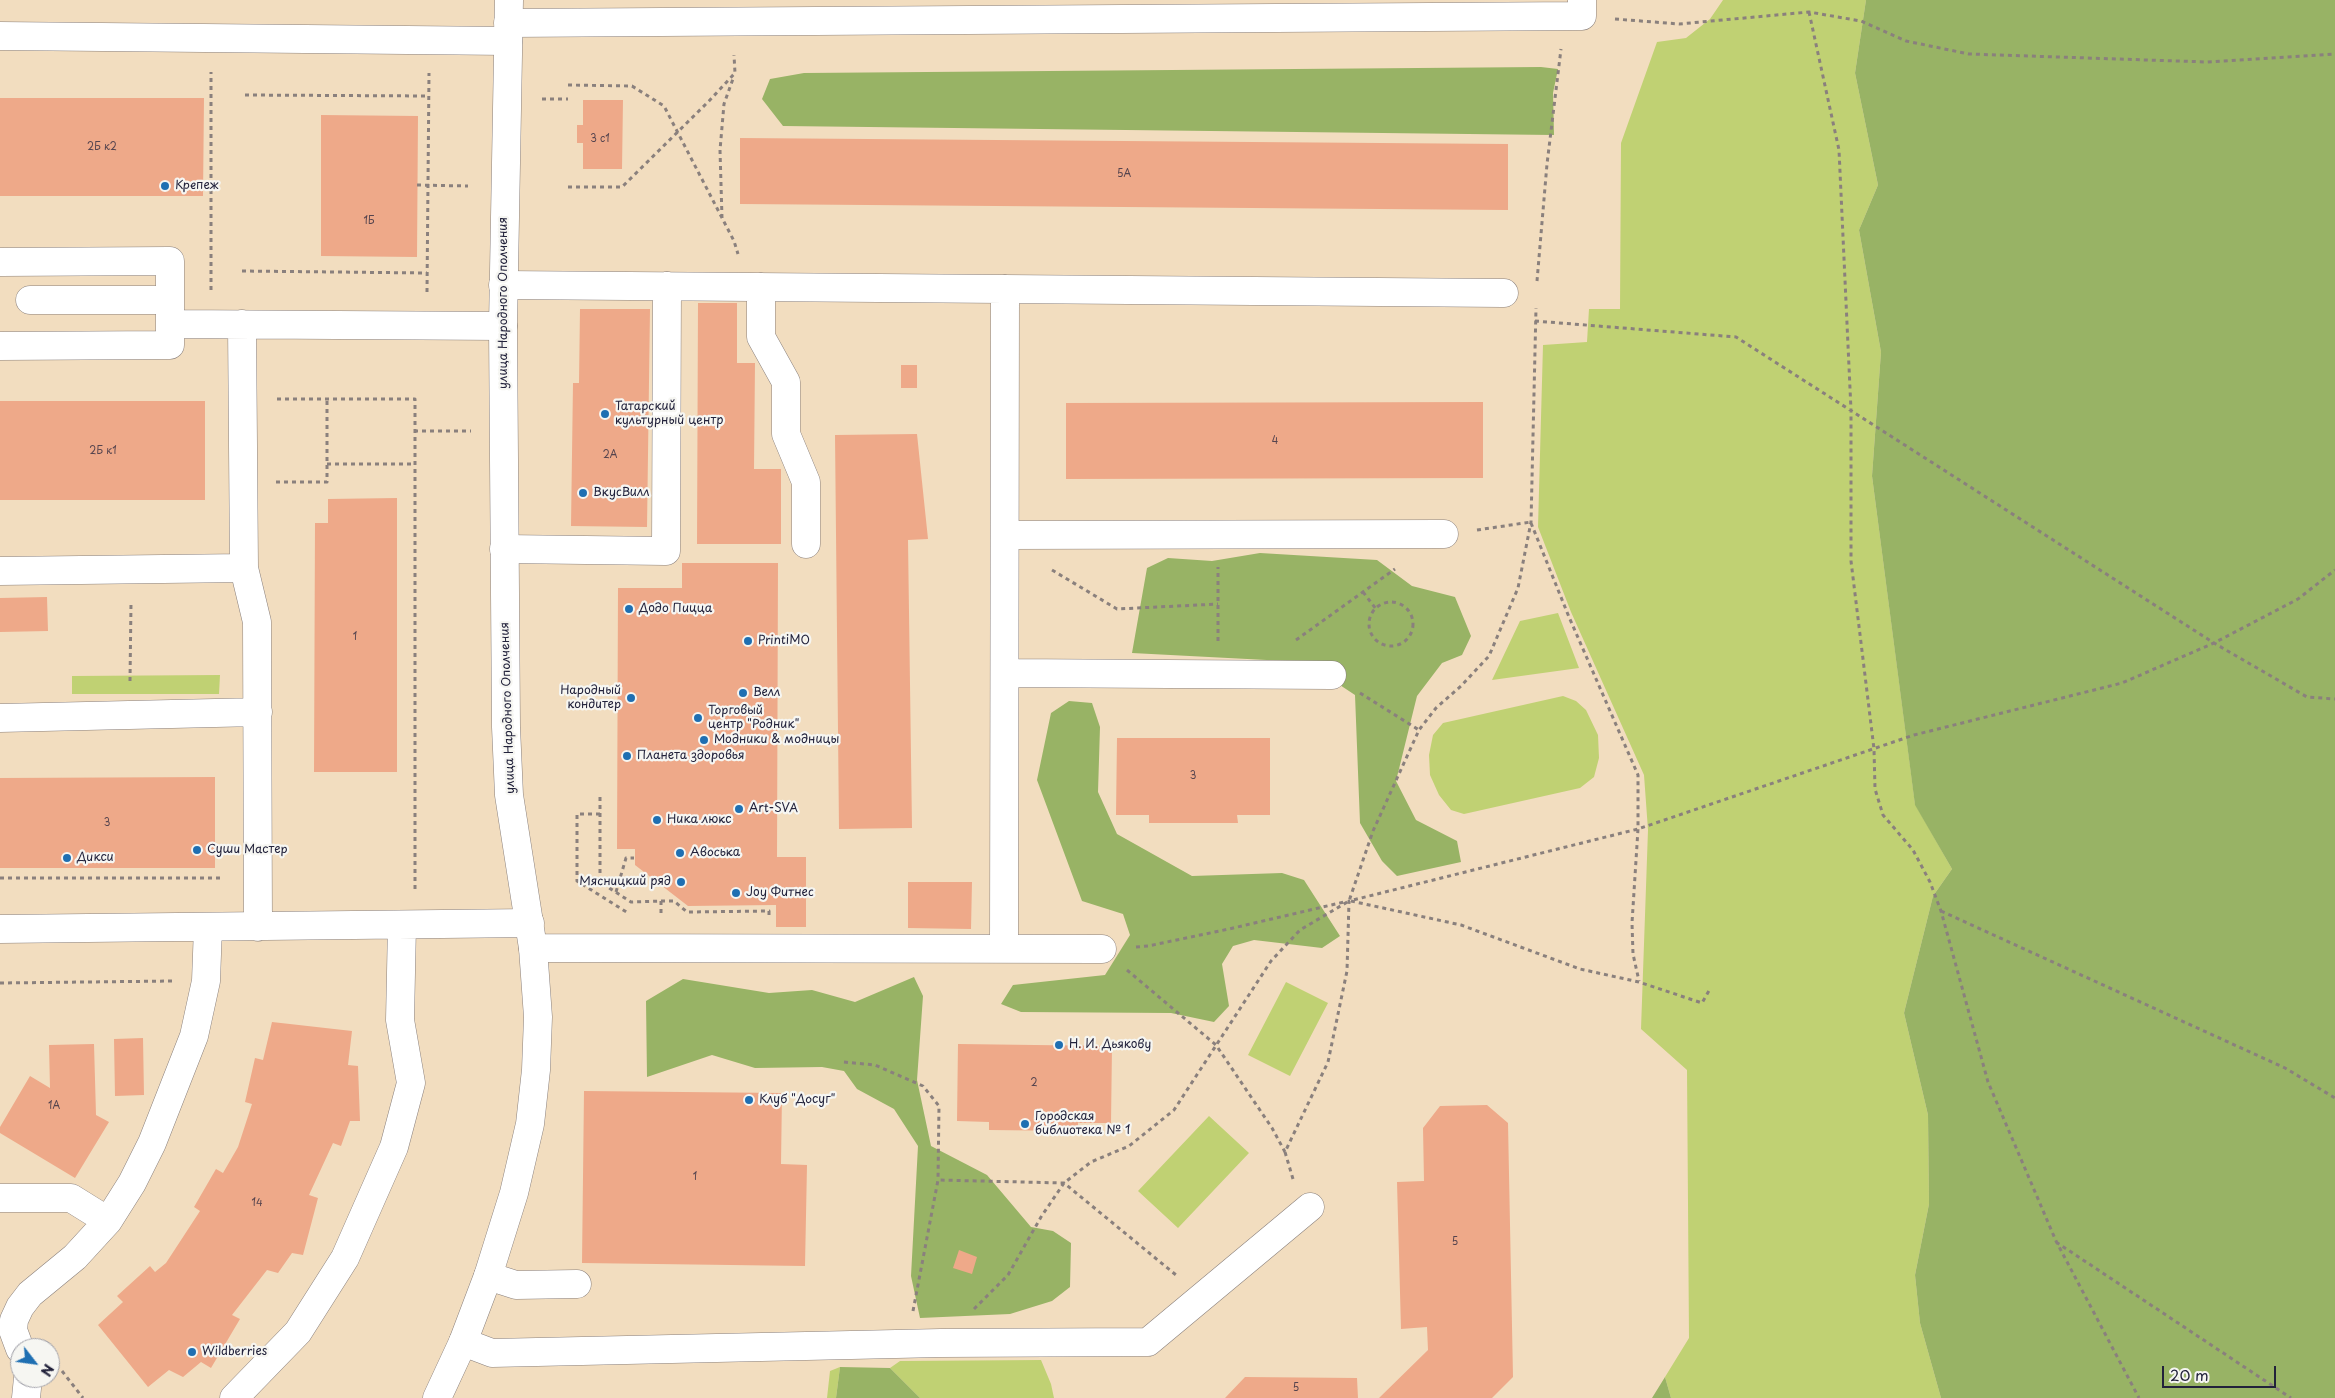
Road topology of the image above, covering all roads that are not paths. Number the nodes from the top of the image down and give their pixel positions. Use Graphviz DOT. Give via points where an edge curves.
graph roads {
  1 [pos="1576,11"];
  2 [pos="718,14"];
  3 [pos="508,21"];
  4 [pos="0,36"];
  5 [pos="0,262"];
  6 [pos="503,284"];
  7 [pos="667,286"];
  8 [pos="755,287"];
  9 [pos="1005,288"];
  10 [pos="1504,293"];
  11 [pos="30,300"];
  12 [pos="170,312"];
  13 [pos="242,324"];
  14 [pos="503,326"];
  15 [pos="0,346"];
  16 [pos="1444,534"];
  17 [pos="1005,539"];
  18 [pos="806,544"];
  19 [pos="504,549"];
  20 [pos="244,568"];
  21 [pos="0,571"];
  22 [pos="1005,673"];
  23 [pos="1332,675"];
  24 [pos="258,712"];
  25 [pos="0,718"];
  26 [pos="408,925"];
  27 [pos="208,927"];
  28 [pos="258,927"];
  29 [pos="0,929"];
  30 [pos="531,936"];
  31 [pos="1004,949"];
  32 [pos="1102,949"];
  33 [pos="0,1198"];
  34 [pos="1310,1206"];
  35 [pos="108,1221"];
  36 [pos="488,1276"];
  37 [pos="577,1284"];
  38 [pos="16,1338"];
  39 [pos="463,1342"];
  40 [pos="234,1398"];
  41 [pos="437,1398"];
  1 -- 2 [label="main road"];
  2 -- 3 [label="main road"];
  3 -- 4 [label="main road" via="429,40"];
  3 -- 6 [label="main road, улица Народного Ополчения"];
  5 -- 12 [label="main road" via="170,261"];
  6 -- 7 [label="main road"];
  6 -- 14 [label="main road, улица Народного Ополчения"];
  7 -- 8 [label="main road"];
  7 -- 19 [label="main road" via="666,550"];
  8 -- 9 [label="main road"];
  8 -- 18 [label="main road" via="761,337 786,382 786,434 806,482"];
  9 -- 10 [label="main road"];
  9 -- 17 [label="main road"];
  11 -- 12 [label="main road"];
  12 -- 13 [label="main road"];
  12 -- 15 [label="main road" via="170,345"];
  13 -- 14 [label="main road"];
  13 -- 20 [label="main road"];
  14 -- 19 [label="main road, улица Народного Ополчения"];
  16 -- 17 [label="main road" via="1218,534"];
  17 -- 22 [label="main road"];
  19 -- 30 [label="main road, улица Народного Ополчения" via="510,795"];
  20 -- 21 [label="main road"];
  20 -- 24 [label="main road" via="257,622"];
  22 -- 23 [label="main road"];
  22 -- 31 [label="main road"];
  24 -- 25 [label="main road"];
  24 -- 28 [label="main road"];
  26 -- 28 [label="main road"];
  26 -- 30 [label="main road"];
  26 -- 40 [label="main road" via="400,1020 411,1083 394,1147 335,1274 298,1332"];
  27 -- 28 [label="main road"];
  27 -- 29 [label="main road"];
  27 -- 35 [label="main road" via="206,980 194,1036 132,1183"];
  30 -- 31 [label="main road" via="646,948"];
  30 -- 36 [label="main road, улица Народного Ополчения" via="538,1016 530,1124 514,1193"];
  31 -- 32 [label="main road"];
  33 -- 35 [label="main road" via="71,1198"];
  34 -- 39 [label="main road" via="1148,1342 492,1353"];
  35 -- 38 [label="main road" via="75,1257 30,1294 14,1320"];
  36 -- 37 [label="main road" via="516,1284"];
  36 -- 39 [label="main road, улица Народного Ополчения"];
  39 -- 41 [label="main road, улица Народного Ополчения"];
}
